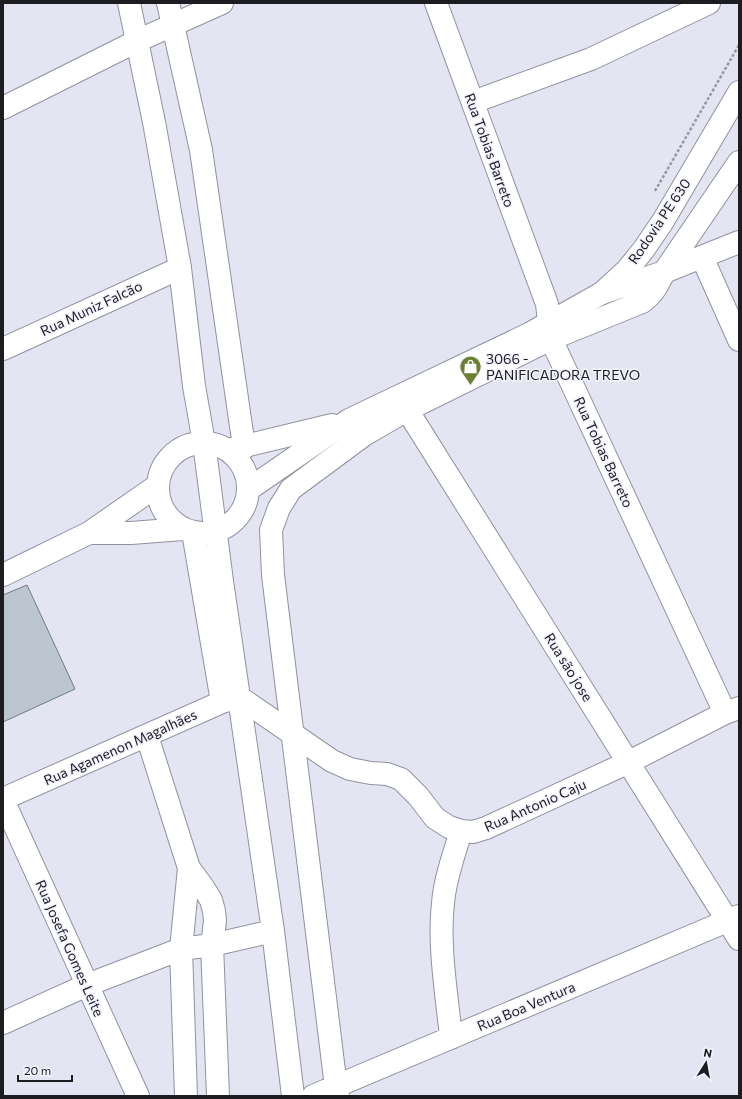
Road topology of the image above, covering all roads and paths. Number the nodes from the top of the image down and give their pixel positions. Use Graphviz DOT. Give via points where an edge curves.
graph roads {
  1 [pos="129,3"];
  2 [pos="168,3"];
  3 [pos="222,3"];
  4 [pos="436,3"];
  5 [pos="709,3"];
  6 [pos="173,25"];
  7 [pos="138,41"];
  8 [pos="739,92"];
  9 [pos="473,102"];
  10 [pos="3,108"];
  11 [pos="739,162"];
  12 [pos="739,242"];
  13 [pos="702,257"];
  14 [pos="180,268"];
  15 [pos="664,272"];
  16 [pos="602,294"];
  17 [pos="551,330"];
  18 [pos="739,340"];
  19 [pos="3,349"];
  20 [pos="403,403"];
  21 [pos="349,420"];
  22 [pos="204,443"];
  23 [pos="237,449"];
  24 [pos="158,485"];
  25 [pos="249,490"];
  26 [pos="188,530"];
  27 [pos="216,532"];
  28 [pos="89,533"];
  29 [pos="3,575"];
  30 [pos="230,700"];
  31 [pos="732,710"];
  32 [pos="292,733"];
  33 [pos="147,736"];
  34 [pos="629,762"];
  35 [pos="3,799"];
  36 [pos="461,831"];
  37 [pos="189,868"];
  38 [pos="733,918"];
  39 [pos="273,931"];
  40 [pos="739,939"];
  41 [pos="212,945"];
  42 [pos="180,949"];
  43 [pos="87,985"];
  44 [pos="3,1023"];
  45 [pos="451,1038"];
  46 [pos="337,1092"];
  47 [pos="138,1096"];
  48 [pos="186,1096"];
  49 [pos="218,1096"];
  50 [pos="293,1096"];
  51 [pos="313,1096"];
  1 -- 7 [label="main road"];
  2 -- 6 [label="main road"];
  3 -- 6 [label="main road"];
  4 -- 9 [label="main road, Rua Tobias Barreto"];
  5 -- 9 [label="main road" via="591,59"];
  6 -- 7 [label="main road"];
  6 -- 23 [label="main road" via="201,150 242,433"];
  7 -- 10 [label="main road"];
  7 -- 14 [label="main road"];
  8 -- 16 [label="main road, Rodovia PE 630" via="644,249"];
  9 -- 17 [label="main road, Rua Tobias Barreto" via="547,304"];
  11 -- 15 [label="main road"];
  12 -- 13 [label="main road"];
  13 -- 15 [label="main road"];
  13 -- 18 [label="main road"];
  14 -- 19 [label="main road, Rua Muniz Falcão"];
  14 -- 22 [label="main road" via="194,386"];
  15 -- 16 [label="main road"];
  15 -- 17 [label="main road" via="652,295 642,302"];
  16 -- 17 [label="main road, Rodovia PE 630"];
  17 -- 20 [label="main road, Rodovia PE 630" via="529,334"];
  17 -- 31 [label="main road, Rua Tobias Barreto"];
  20 -- 21 [label="main road"];
  20 -- 32 [label="main road" via="291,489 279,508 271,530 273,575"];
  20 -- 34 [label="main road, Rua são jose"];
  21 -- 23 [label="main road"];
  21 -- 25 [label="main road"];
  22 -- 23 [label="main road"];
  22 -- 24 [label="main road" via="182,448 173,455 165,463"];
  22 -- 27 [label="main road"];
  23 -- 25 [label="main road"];
  24 -- 26 [label="main road" via="159,498 164,510 172,521"];
  24 -- 28 [label="main road"];
  25 -- 27 [label="main road" via="246,504 238,518"];
  26 -- 27 [label="main road"];
  26 -- 28 [label="main road"];
  26 -- 30 [label="main road"];
  27 -- 30 [label="main road"];
  28 -- 29 [label="main road"];
  30 -- 32 [label="main road, Rua Antonio Caju"];
  30 -- 33 [label="main road, Rua Agamenon Magalhães"];
  30 -- 39 [label="main road"];
  31 -- 34 [label="main road, Rua Antonio Caju"];
  32 -- 36 [label="main road, Rua Antonio Caju" via="332,761 350,769 401,778 435,818"];
  32 -- 46 [label="main road"];
  33 -- 35 [label="main road, Rua Agamenon Magalhães"];
  33 -- 37 [label="main road"];
  34 -- 36 [label="main road, Rua Antonio Caju" via="486,828 473,832"];
  34 -- 38 [label="main road, Rua são jose"];
  35 -- 43 [label="main road, Rua Josefa Gomes Leite"];
  36 -- 45 [label="main road" via="447,880 442,919"];
  37 -- 41 [label="main road" via="203,886 212,906"];
  37 -- 42 [label="main road"];
  38 -- 40 [label="main road, Rua são jose"];
  38 -- 45 [label="main road, Rua Boa Ventura"];
  39 -- 41 [label="main road"];
  39 -- 50 [label="main road"];
  41 -- 42 [label="main road"];
  41 -- 49 [label="main road"];
  42 -- 43 [label="main road"];
  42 -- 48 [label="main road"];
  43 -- 44 [label="main road"];
  43 -- 47 [label="main road, Rua Josefa Gomes Leite"];
  45 -- 46 [label="main road, Rua Boa Ventura"];
  46 -- 51 [label="main road, Rua Boa Ventura"];
}
